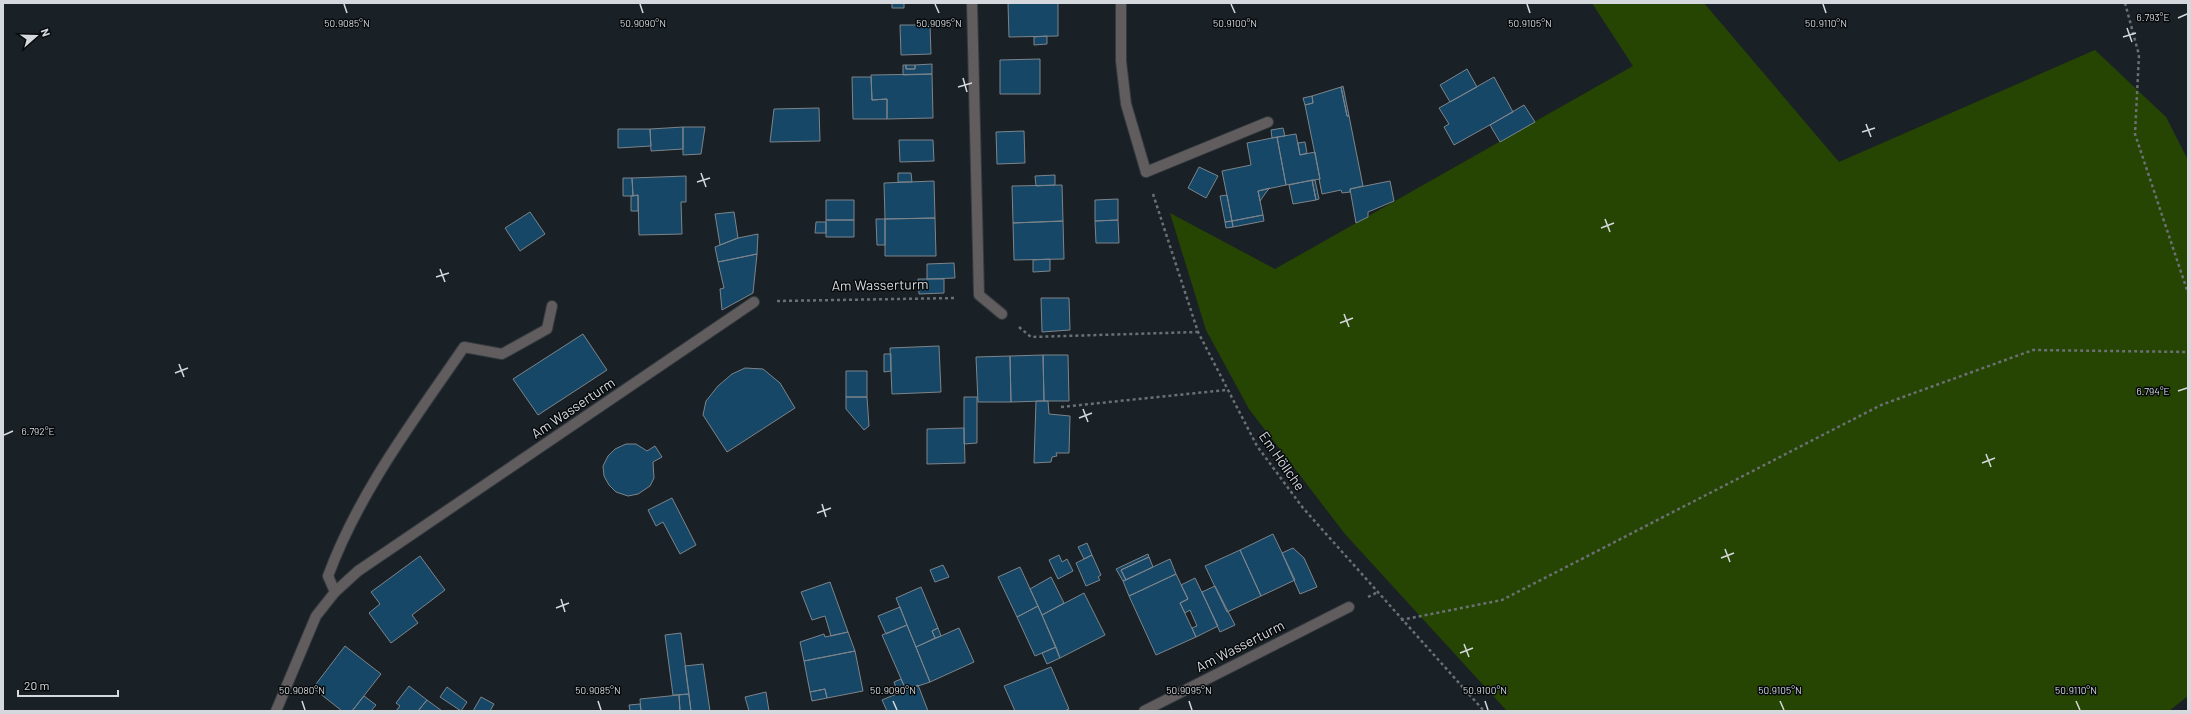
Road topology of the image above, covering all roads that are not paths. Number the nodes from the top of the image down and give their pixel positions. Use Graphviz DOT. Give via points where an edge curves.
graph roads {
  1 [pos="972,3"];
  2 [pos="1121,3"];
  3 [pos="1268,122"];
  4 [pos="754,302"];
  5 [pos="552,306"];
  6 [pos="1002,314"];
  7 [pos="335,592"];
  8 [pos="1350,607"];
  9 [pos="276,711"];
  10 [pos="1144,711"];
  1 -- 6 [label="street" via="979,295"];
  2 -- 3 [label="street" via="1121,61 1126,104 1146,172"];
  4 -- 7 [label="street, Am Wasserturm" via="358,572"];
  5 -- 7 [label="street" via="547,330 502,354 464,347 377,474 337,551 328,576"];
  7 -- 9 [label="street, Am Wasserturm" via="316,616"];
  8 -- 10 [label="street, Am Wasserturm"];
}
